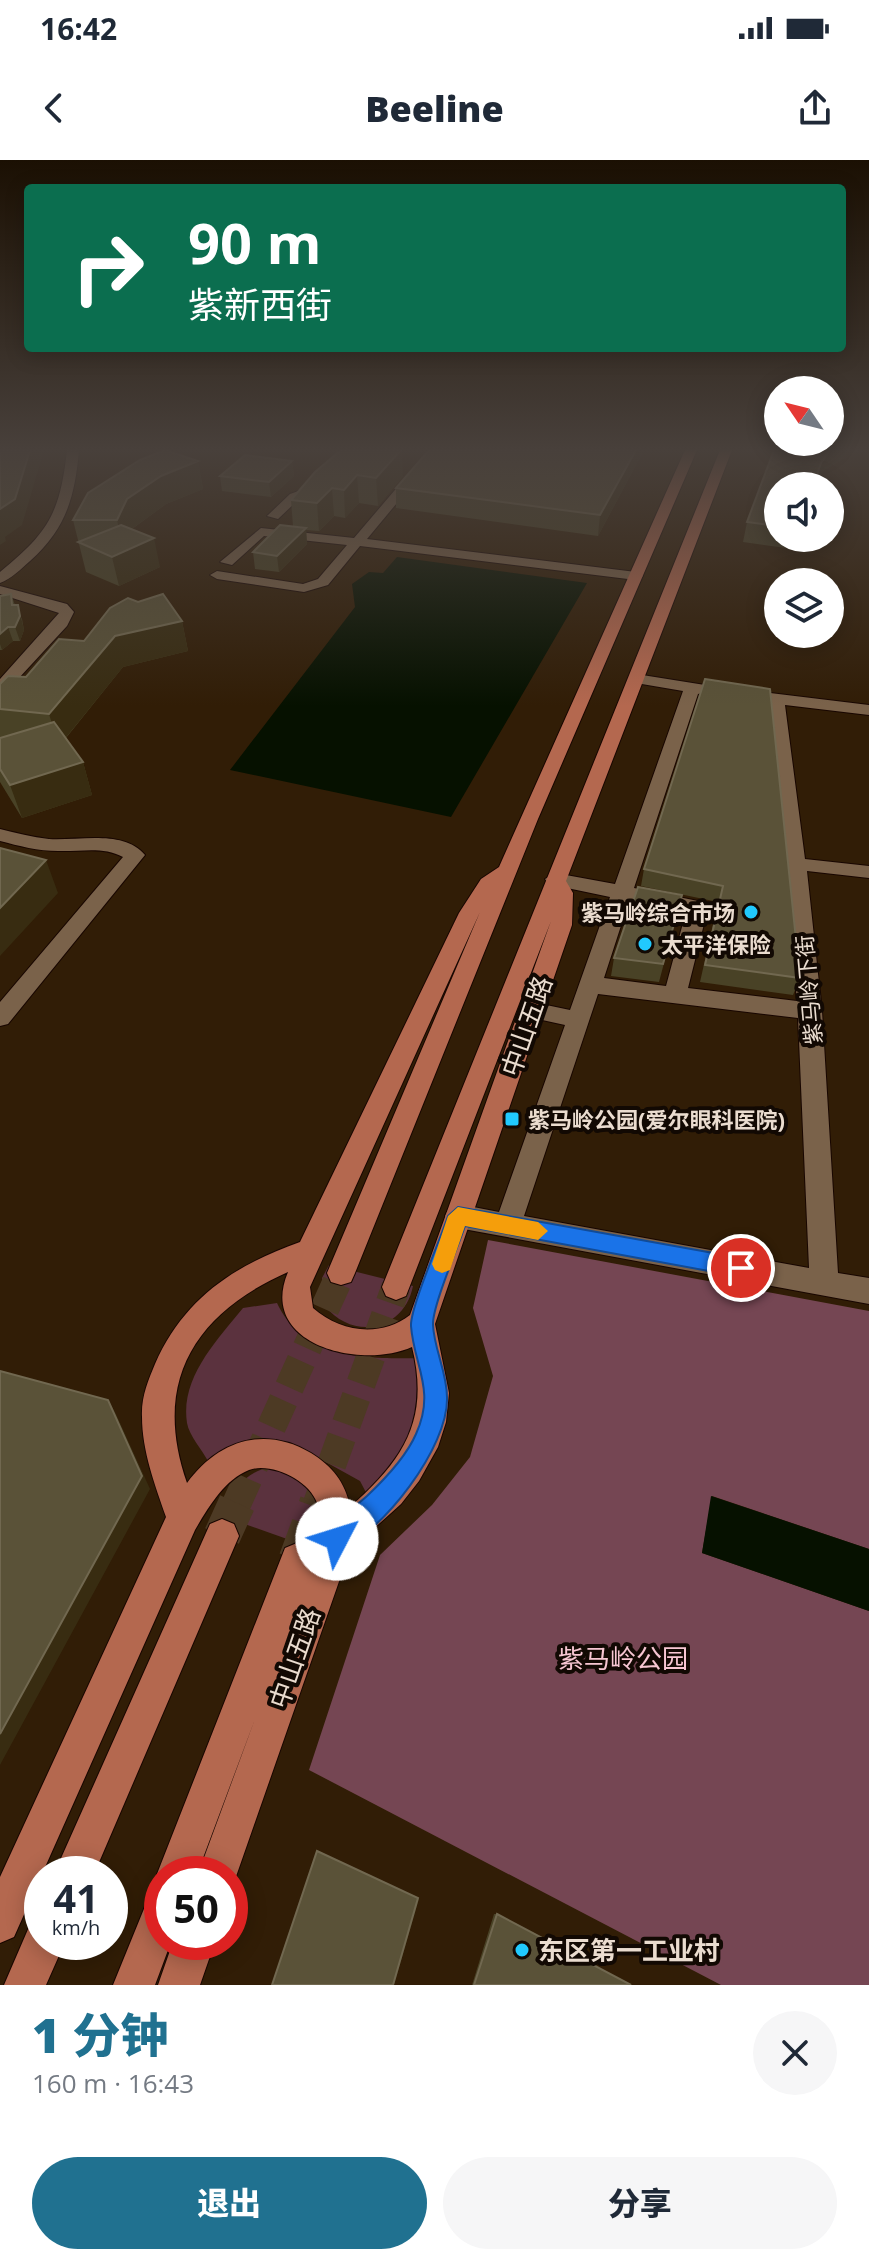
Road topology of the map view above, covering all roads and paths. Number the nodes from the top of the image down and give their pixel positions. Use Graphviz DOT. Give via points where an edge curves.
graph roads {
  1 [pos="37,535"];
  2 [pos="50,535"];
  3 [pos="257,535"];
  4 [pos="291,535"];
  5 [pos="362,535"];
  6 [pos="654,535"];
  7 [pos="693,535"];
  8 [pos="357,542"];
  9 [pos="227,562"];
  10 [pos="0,568"];
  11 [pos="217,575"];
  12 [pos="636,576"];
  13 [pos="0,579"];
  14 [pos="0,590"];
  15 [pos="636,679"];
  16 [pos="692,688"];
  17 [pos="0,689"];
  18 [pos="720,692"];
  19 [pos="747,695"];
  20 [pos="776,699"];
  21 [pos="869,710"];
  22 [pos="0,835"];
  23 [pos="797,864"];
  24 [pos="508,868"];
  25 [pos="869,872"];
  26 [pos="555,879"];
  27 [pos="592,985"];
  28 [pos="675,995"];
  29 [pos="532,1010"];
  30 [pos="811,1011"];
  31 [pos="0,1018"];
  32 [pos="579,1020"];
  33 [pos="458,1216"];
  34 [pos="508,1225"];
  35 [pos="310,1251"];
  36 [pos="341,1273"];
  37 [pos="824,1283"];
  38 [pos="396,1287"];
  39 [pos="869,1291"];
  40 [pos="421,1324"];
  41 [pos="183,1518"];
  42 [pos="222,1536"];
  43 [pos="337,1539"];
  44 [pos="297,1560"];
  45 [pos="82,1856"];
  46 [pos="184,1856"];
  47 [pos="224,1856"];
  48 [pos="0,1923"];
  49 [pos="144,1959"];
  50 [pos="36,1960"];
  51 [pos="188,1960"];
  52 [pos="25,1985"];
  53 [pos="134,1985"];
  54 [pos="179,1985"];
  1 -- 10 [label="street"];
  2 -- 13 [label="street"];
  3 -- 9 [label="street"];
  4 -- 8 [label="street"];
  5 -- 8 [label="street"];
  6 -- 12 [label="main road"];
  7 -- 15 [label="main road, 中山五路"];
  8 -- 11 [label="street" via="323,582 304,588"];
  8 -- 12 [label="street"];
  12 -- 24 [label="main road"];
  14 -- 17 [label="street" via="67,612"];
  15 -- 16 [label="street"];
  15 -- 26 [label="main road, 中山五路"];
  16 -- 18 [label="street"];
  16 -- 27 [label="street"];
  19 -- 20 [label="street"];
  20 -- 21 [label="street"];
  20 -- 23 [label="street, 紫马岭下街"];
  22 -- 31 [label="street" via="58,845 101,842 135,855"];
  23 -- 25 [label="street"];
  23 -- 30 [label="street, 紫马岭下街"];
  24 -- 35 [label="main road" via="488,884 469,913"];
  24 -- 36 [label="main road"];
  26 -- 28 [label="street" via="698,908"];
  26 -- 29 [label="main road, 中山五路" via="565,906"];
  26 -- 38 [label="main road, 中山五路"];
  27 -- 28 [label="street"];
  27 -- 32 [label="street"];
  28 -- 30 [label="street"];
  29 -- 32 [label="street"];
  29 -- 33 [label="main road, 中山五路"];
  30 -- 37 [label="street, 紫马岭下街"];
  32 -- 34 [label="street"];
  33 -- 34 [label="street"];
  33 -- 40 [label="main road, 中山五路"];
  34 -- 37 [label="street"];
  35 -- 40 [label="main road" via="295,1294 302,1316 323,1333 382,1343"];
  35 -- 41 [label="main road" via="232,1285 205,1308 176,1347 158,1397 160,1445"];
  37 -- 39 [label="street"];
  40 -- 43 [label="main road, 中山五路" via="434,1369 436,1401 427,1438 409,1469"];
  41 -- 43 [label="main road" via="201,1486 223,1465 246,1454 277,1453 304,1466 330,1491"];
  41 -- 48 [label="main road"];
  42 -- 45 [label="main road"];
  43 -- 47 [label="main road, 中山五路"];
  44 -- 46 [label="main road, 中山五路"];
  49 -- 53 [label="main road"];
  50 -- 52 [label="main road"];
  51 -- 54 [label="main road"];
}
